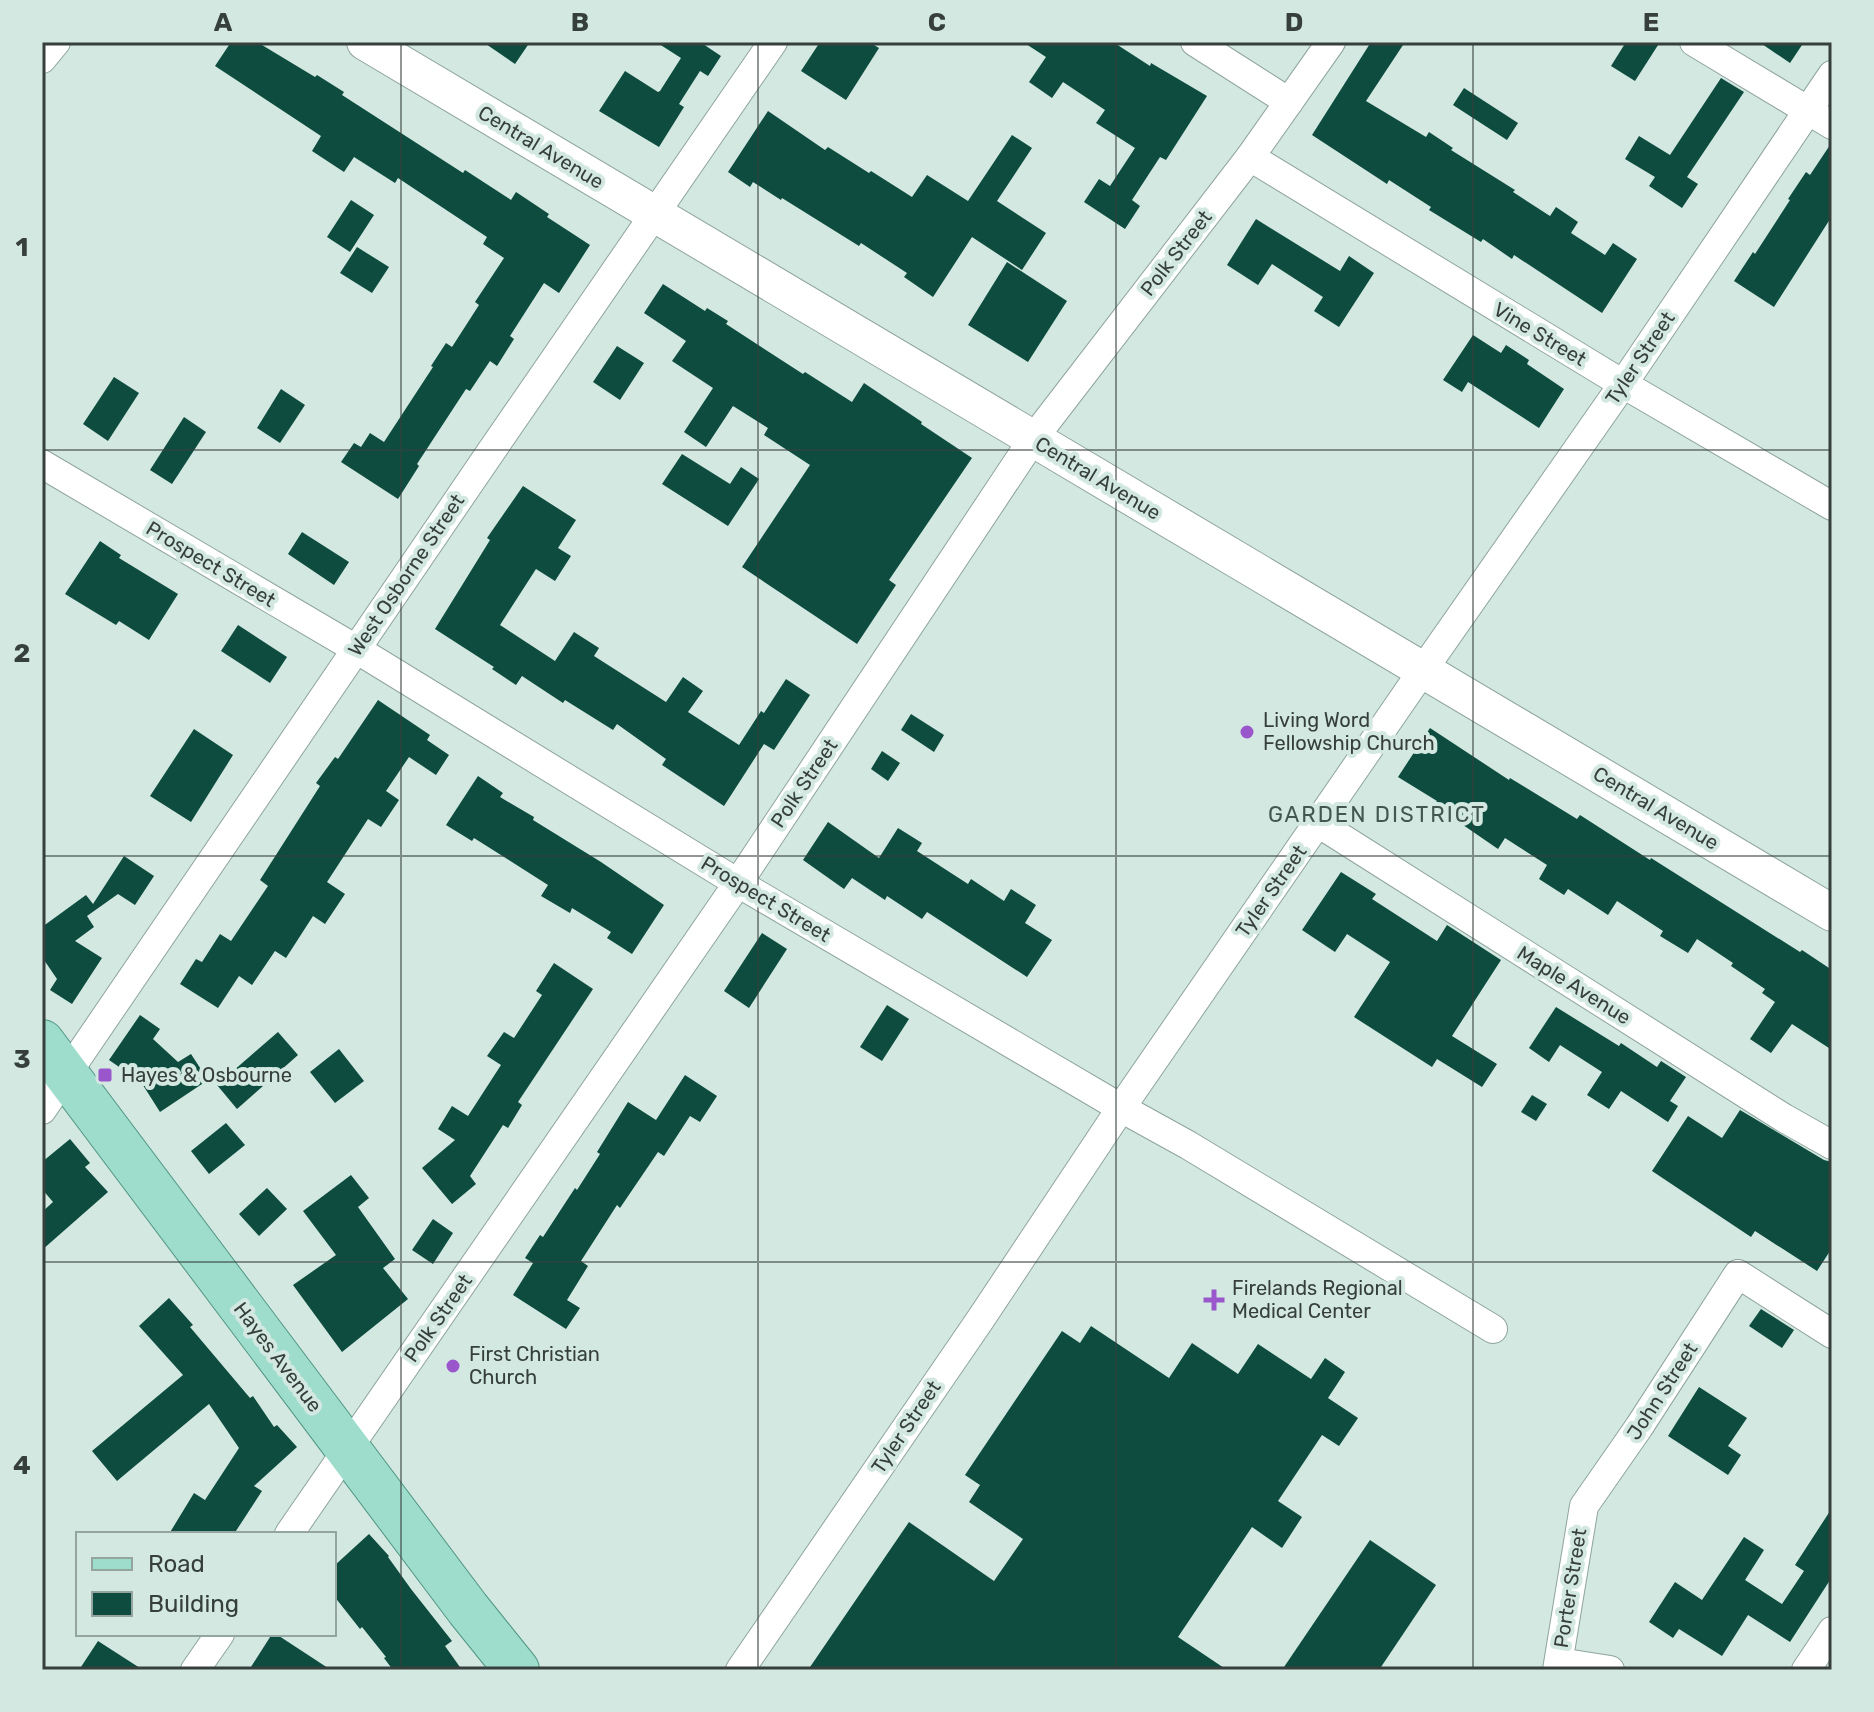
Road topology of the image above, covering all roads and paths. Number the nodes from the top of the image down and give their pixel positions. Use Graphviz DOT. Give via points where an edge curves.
graph roads {
  1 [pos="56,42"];
  2 [pos="365,42"];
  3 [pos="773,42"];
  4 [pos="1195,42"];
  5 [pos="1331,42"];
  6 [pos="1694,42"];
  7 [pos="42,59"];
  8 [pos="1832,75"];
  9 [pos="1289,102"];
  10 [pos="1807,111"];
  11 [pos="1832,125"];
  12 [pos="1250,157"];
  13 [pos="655,214"];
  14 [pos="1623,384"];
  15 [pos="1033,439"];
  16 [pos="42,464"];
  17 [pos="1832,506"];
  18 [pos="356,649"];
  19 [pos="1423,670"];
  20 [pos="1318,823"];
  21 [pos="738,883"];
  22 [pos="1832,913"];
  23 [pos="54,1058"];
  24 [pos="1121,1108"];
  25 [pos="42,1110"];
  26 [pos="1832,1145"];
  27 [pos="1493,1329"];
  28 [pos="1832,1334"];
  29 [pos="348,1450"];
  30 [pos="1584,1506"];
  31 [pos="290,1532"];
  32 [pos="1832,1631"];
  33 [pos="219,1636"];
  34 [pos="1558,1666"];
  35 [pos="195,1670"];
  36 [pos="517,1670"];
  37 [pos="740,1670"];
  38 [pos="1610,1670"];
  39 [pos="1806,1670"];
  1 -- 7 [label="street"];
  2 -- 13 [label="street, Central Avenue"];
  3 -- 13 [label="street, West Osborne Street"];
  4 -- 9 [label="street"];
  5 -- 9 [label="street, Polk Street"];
  6 -- 10 [label="street"];
  8 -- 10 [label="street, Tyler Street"];
  9 -- 12 [label="street, Polk Street"];
  10 -- 11 [label="street"];
  10 -- 14 [label="street, Tyler Street"];
  12 -- 14 [label="street, Vine Street"];
  12 -- 15 [label="street, Polk Street"];
  13 -- 15 [label="street, Central Avenue"];
  13 -- 18 [label="street, West Osborne Street"];
  14 -- 17 [label="street, Vine Street"];
  14 -- 19 [label="street, Tyler Street"];
  15 -- 19 [label="street, Central Avenue"];
  15 -- 21 [label="street, Polk Street"];
  16 -- 18 [label="street, Prospect Street"];
  18 -- 21 [label="street, Prospect Street"];
  18 -- 23 [label="street, West Osborne Street"];
  19 -- 20 [label="street, Tyler Street"];
  19 -- 22 [label="street, Central Avenue"];
  20 -- 24 [label="street, Tyler Street"];
  20 -- 26 [label="street, Maple Avenue"];
  21 -- 24 [label="street, Prospect Street"];
  21 -- 29 [label="street, Polk Street"];
  23 -- 25 [label="street, West Osborne Street"];
  23 -- 29 [label="main road, Hayes Avenue"];
  24 -- 27 [label="street, Prospect Street"];
  24 -- 37 [label="street, Tyler Street"];
  28 -- 30 [label="street, John Street" via="1738,1274"];
  29 -- 31 [label="street, Polk Street"];
  29 -- 36 [label="main road, Hayes Avenue"];
  30 -- 34 [label="street, Porter Street"];
  32 -- 39 [label="street"];
  33 -- 35 [label="street"];
  34 -- 38 [label="street"];
}
